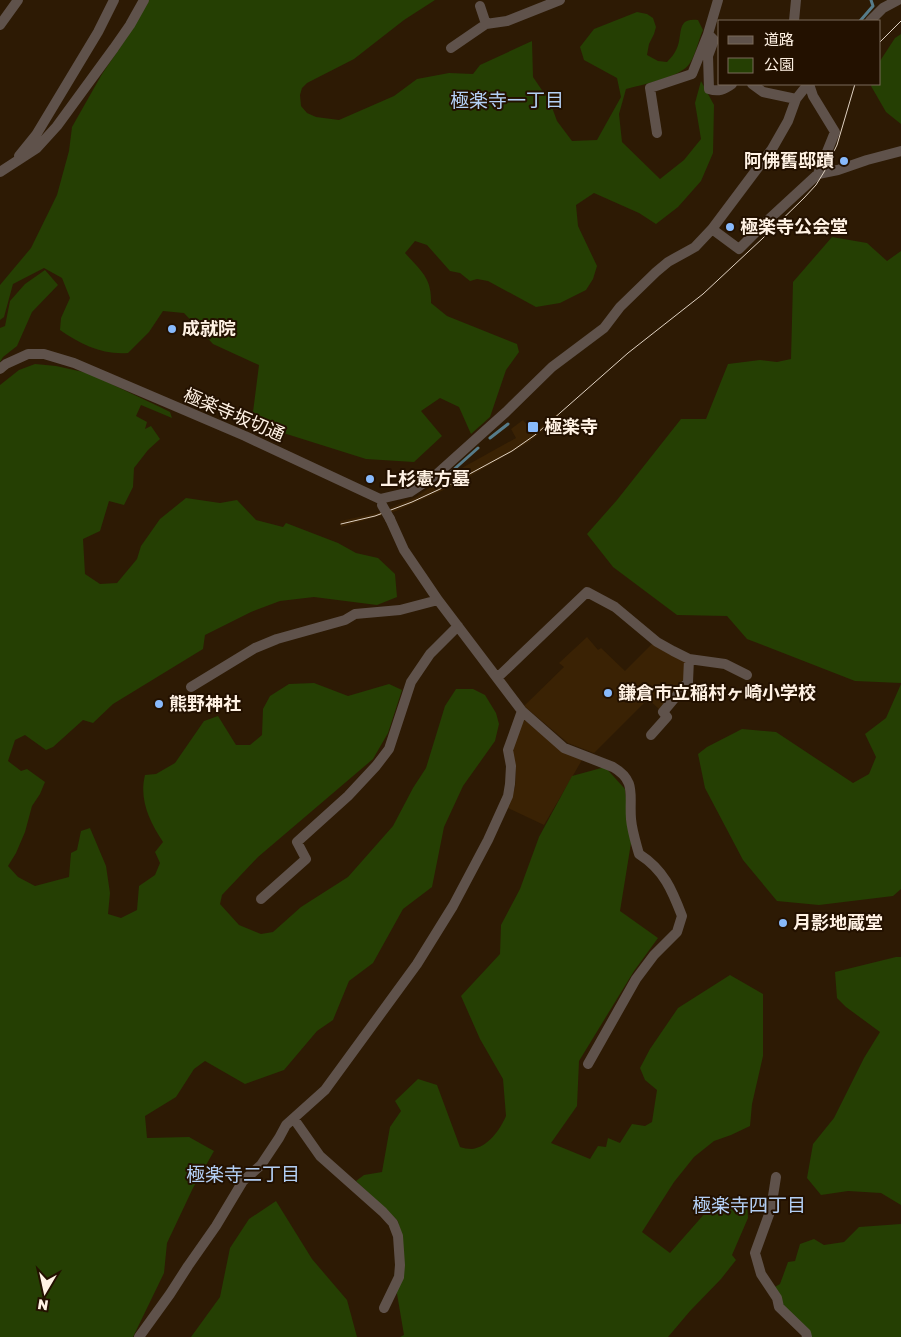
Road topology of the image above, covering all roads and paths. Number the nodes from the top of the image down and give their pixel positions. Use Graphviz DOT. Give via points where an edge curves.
graph roads {
  1 [pos="18,0"];
  2 [pos="114,0"];
  3 [pos="144,0"];
  4 [pos="560,0"];
  5 [pos="718,0"];
  6 [pos="796,0"];
  7 [pos="898,0"];
  8 [pos="480,6"];
  9 [pos="794,20"];
  10 [pos="871,20"];
  11 [pos="486,24"];
  12 [pos="0,25"];
  13 [pos="708,34"];
  14 [pos="451,48"];
  15 [pos="731,85"];
  16 [pos="753,85"];
  17 [pos="807,85"];
  18 [pos="808,85"];
  19 [pos="796,99"];
  20 [pos="657,133"];
  21 [pos="901,151"];
  22 [pos="16,160"];
  23 [pos="0,172"];
  24 [pos="818,174"];
  25 [pos="712,229"];
  26 [pos="0,369"];
  27 [pos="381,502"];
  28 [pos="438,600"];
  29 [pos="458,626"];
  30 [pos="689,659"];
  31 [pos="747,675"];
  32 [pos="497,678"];
  33 [pos="191,687"];
  34 [pos="522,711"];
  35 [pos="651,735"];
  36 [pos="261,899"];
  37 [pos="588,1064"];
  38 [pos="294,1119"];
  39 [pos="776,1177"];
  40 [pos="384,1308"];
  41 [pos="139,1337"];
  42 [pos="807,1337"];
  1 -- 12 [label="street"];
  2 -- 22 [label="street" via="36,136"];
  3 -- 22 [label="street" via="120,41 57,126 37,148"];
  4 -- 11 [label="street" via="507,21"];
  5 -- 13 [label="street"];
  6 -- 9 [label="street"];
  7 -- 10 [label="street"];
  8 -- 11 [label="street"];
  11 -- 14 [label="street"];
  13 -- 15 [label="street" via="714,40 708,56 709,89 716,91"];
  13 -- 20 [label="street" via="692,74 650,88"];
  16 -- 19 [label="street" via="763,92"];
  17 -- 19 [label="street"];
  18 -- 24 [label="street" via="835,132"];
  19 -- 25 [label="street" via="772,150"];
  21 -- 24 [label="street"];
  22 -- 23 [label="street"];
  24 -- 25 [label="street" via="739,249"];
  25 -- 27 [label="street" via="695,247 656,272 620,307 604,328 552,367 437,474 410,492"];
  26 -- 27 [label="street, 極楽寺坂切通" via="28,354 44,354 74,363 246,436"];
  27 -- 28 [label="street, bridge" via="404,550"];
  28 -- 29 [label="street"];
  28 -- 33 [label="street" via="400,610 355,614 345,620 277,639 255,648"];
  29 -- 32 [label="street"];
  29 -- 36 [label="street" via="430,654 411,682 388,749 376,766 297,842 306,859"];
  30 -- 31 [label="street" via="725,664"];
  30 -- 32 [label="street" via="657,642 615,607 587,592"];
  30 -- 35 [label="street" via="688,682 663,712 667,717"];
  32 -- 34 [label="street"];
  34 -- 37 [label="street" via="564,748 613,766 624,775 630,786 631,819 639,854 651,862 670,885 682,916 677,932 636,978"];
  34 -- 38 [label="street" via="508,750 511,766 508,796 453,906 417,964 325,1090"];
  38 -- 40 [label="street" via="320,1156 393,1223 398,1236 399,1277"];
  38 -- 41 [label="street" via="286,1125 261,1165 243,1181"];
  39 -- 42 [label="street" via="771,1209 755,1253 779,1307"];
}
